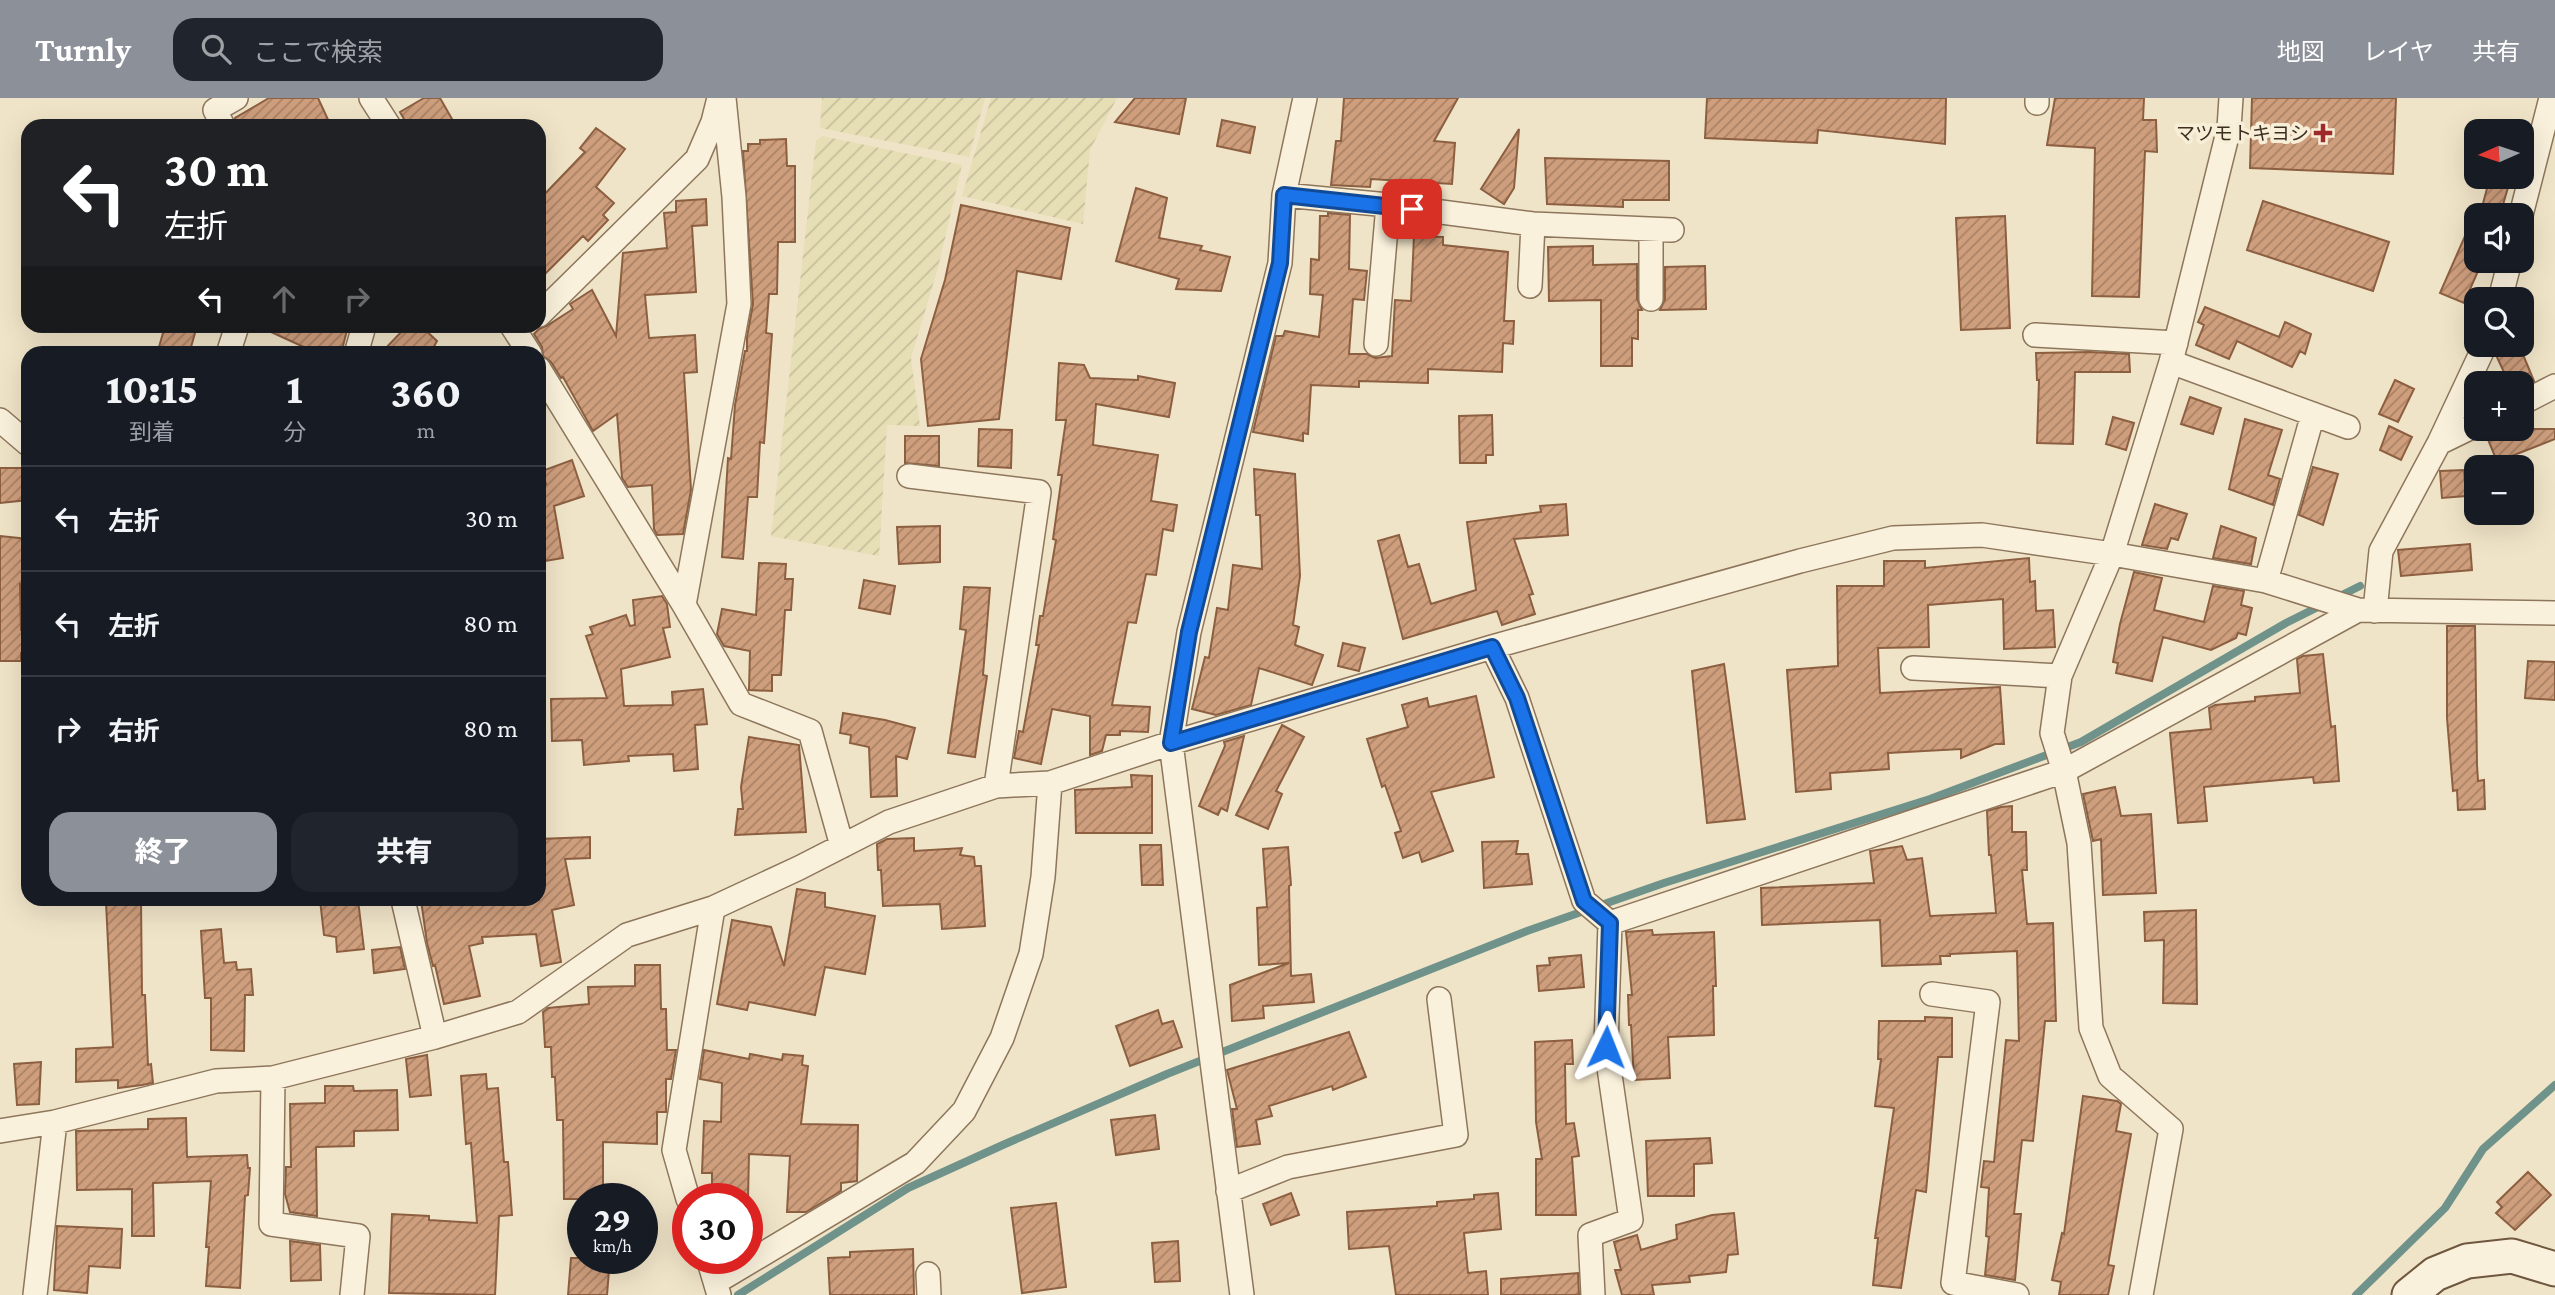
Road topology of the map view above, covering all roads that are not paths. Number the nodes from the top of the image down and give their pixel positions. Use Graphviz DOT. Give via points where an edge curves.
graph roads {
  1 [pos="236,98"];
  2 [pos="371,98"];
  3 [pos="722,98"];
  4 [pos="1305,98"];
  5 [pos="2231,98"];
  6 [pos="2551,108"];
  7 [pos="220,119"];
  8 [pos="384,119"];
  9 [pos="1284,195"];
  10 [pos="2525,203"];
  11 [pos="1388,205"];
  12 [pos="1532,224"];
  13 [pos="1530,286"];
  14 [pos="1651,299"];
  15 [pos="546,308"];
  16 [pos="2035,335"];
  17 [pos="1376,344"];
  18 [pos="2173,353"];
  19 [pos="2479,357"];
  20 [pos="546,380"];
  21 [pos="2555,386"];
  22 [pos="2534,397"];
  23 [pos="2313,414"];
  24 [pos="0,420"];
  25 [pos="2348,427"];
  26 [pos="2464,431"];
  27 [pos="21,438"];
  28 [pos="2439,443"];
  29 [pos="909,476"];
  30 [pos="2112,554"];
  31 [pos="2266,580"];
  32 [pos="684,605"];
  33 [pos="2361,609"];
  34 [pos="2555,612"];
  35 [pos="1492,647"];
  36 [pos="1913,667"];
  37 [pos="2060,676"];
  38 [pos="1171,743"];
  39 [pos="2064,771"];
  40 [pos="1050,783"];
  41 [pos="996,786"];
  42 [pos="842,846"];
  43 [pos="404,906"];
  44 [pos="713,908"];
  45 [pos="1608,922"];
  46 [pos="1932,994"];
  47 [pos="1439,999"];
  48 [pos="435,1037"];
  49 [pos="273,1078"];
  50 [pos="55,1122"];
  51 [pos="0,1131"];
  52 [pos="683,1183"];
  53 [pos="1228,1191"];
  54 [pos="2555,1269"];
  55 [pos="717,1288"];
  56 [pos="35,1295"];
  57 [pos="352,1295"];
  58 [pos="1241,1295"];
  59 [pos="1593,1295"];
  60 [pos="2017,1295"];
  61 [pos="2141,1295"];
  62 [pos="2409,1295"];
  1 -- 7 [label="street" via="215,110"];
  2 -- 8 [label="street"];
  3 -- 15 [label="street" via="697,159"];
  3 -- 32 [label="street" via="734,197 739,304"];
  4 -- 9 [label="street"];
  5 -- 18 [label="street" via="2229,128"];
  6 -- 10 [label="street"];
  9 -- 11 [label="street"];
  9 -- 38 [label="street" via="1280,263 1189,632"];
  11 -- 12 [label="street"];
  11 -- 17 [label="street"];
  12 -- 13 [label="street"];
  12 -- 14 [label="street" via="1662,230"];
  16 -- 18 [label="street"];
  18 -- 23 [label="street"];
  18 -- 30 [label="street"];
  19 -- 28 [label="street"];
  20 -- 32 [label="street"];
  21 -- 22 [label="street"];
  23 -- 25 [label="street"];
  23 -- 31 [label="street"];
  24 -- 27 [label="street"];
  26 -- 28 [label="street"];
  28 -- 33 [label="street" via="2381,551"];
  29 -- 41 [label="street" via="1039,492"];
  30 -- 31 [label="street"];
  30 -- 35 [label="street" via="1982,534 1893,538"];
  30 -- 37 [label="street"];
  31 -- 33 [label="street"];
  32 -- 42 [label="street" via="741,704 810,732"];
  33 -- 34 [label="street"];
  33 -- 39 [label="street"];
  35 -- 38 [label="street"];
  35 -- 45 [label="street" via="1517,698 1584,901"];
  36 -- 37 [label="street"];
  37 -- 39 [label="street" via="2052,733"];
  38 -- 40 [label="street"];
  38 -- 53 [label="street"];
  39 -- 45 [label="street"];
  39 -- 61 [label="street" via="2079,843 2091,1028 2110,1076 2171,1129"];
  40 -- 41 [label="street"];
  40 -- 55 [label="street" via="1031,954 1002,1038 964,1111 915,1163"];
  41 -- 42 [label="street" via="888,822"];
  42 -- 44 [label="street"];
  43 -- 48 [label="street"];
  44 -- 48 [label="street" via="627,935 518,1012"];
  44 -- 52 [label="street" via="674,1150"];
  45 -- 59 [label="street" via="1606,1047 1631,1220 1590,1235"];
  46 -- 60 [label="street" via="1987,1002 1953,1283"];
  47 -- 53 [label="street" via="1456,1135 1287,1167"];
  48 -- 49 [label="street"];
  49 -- 50 [label="street" via="216,1081"];
  49 -- 57 [label="street" via="271,1224 358,1236"];
  50 -- 51 [label="street"];
  50 -- 56 [label="street"];
  53 -- 58 [label="street"];
  54 -- 62 [label="main road" via="2512,1256 2467,1261 2435,1274"];
}
